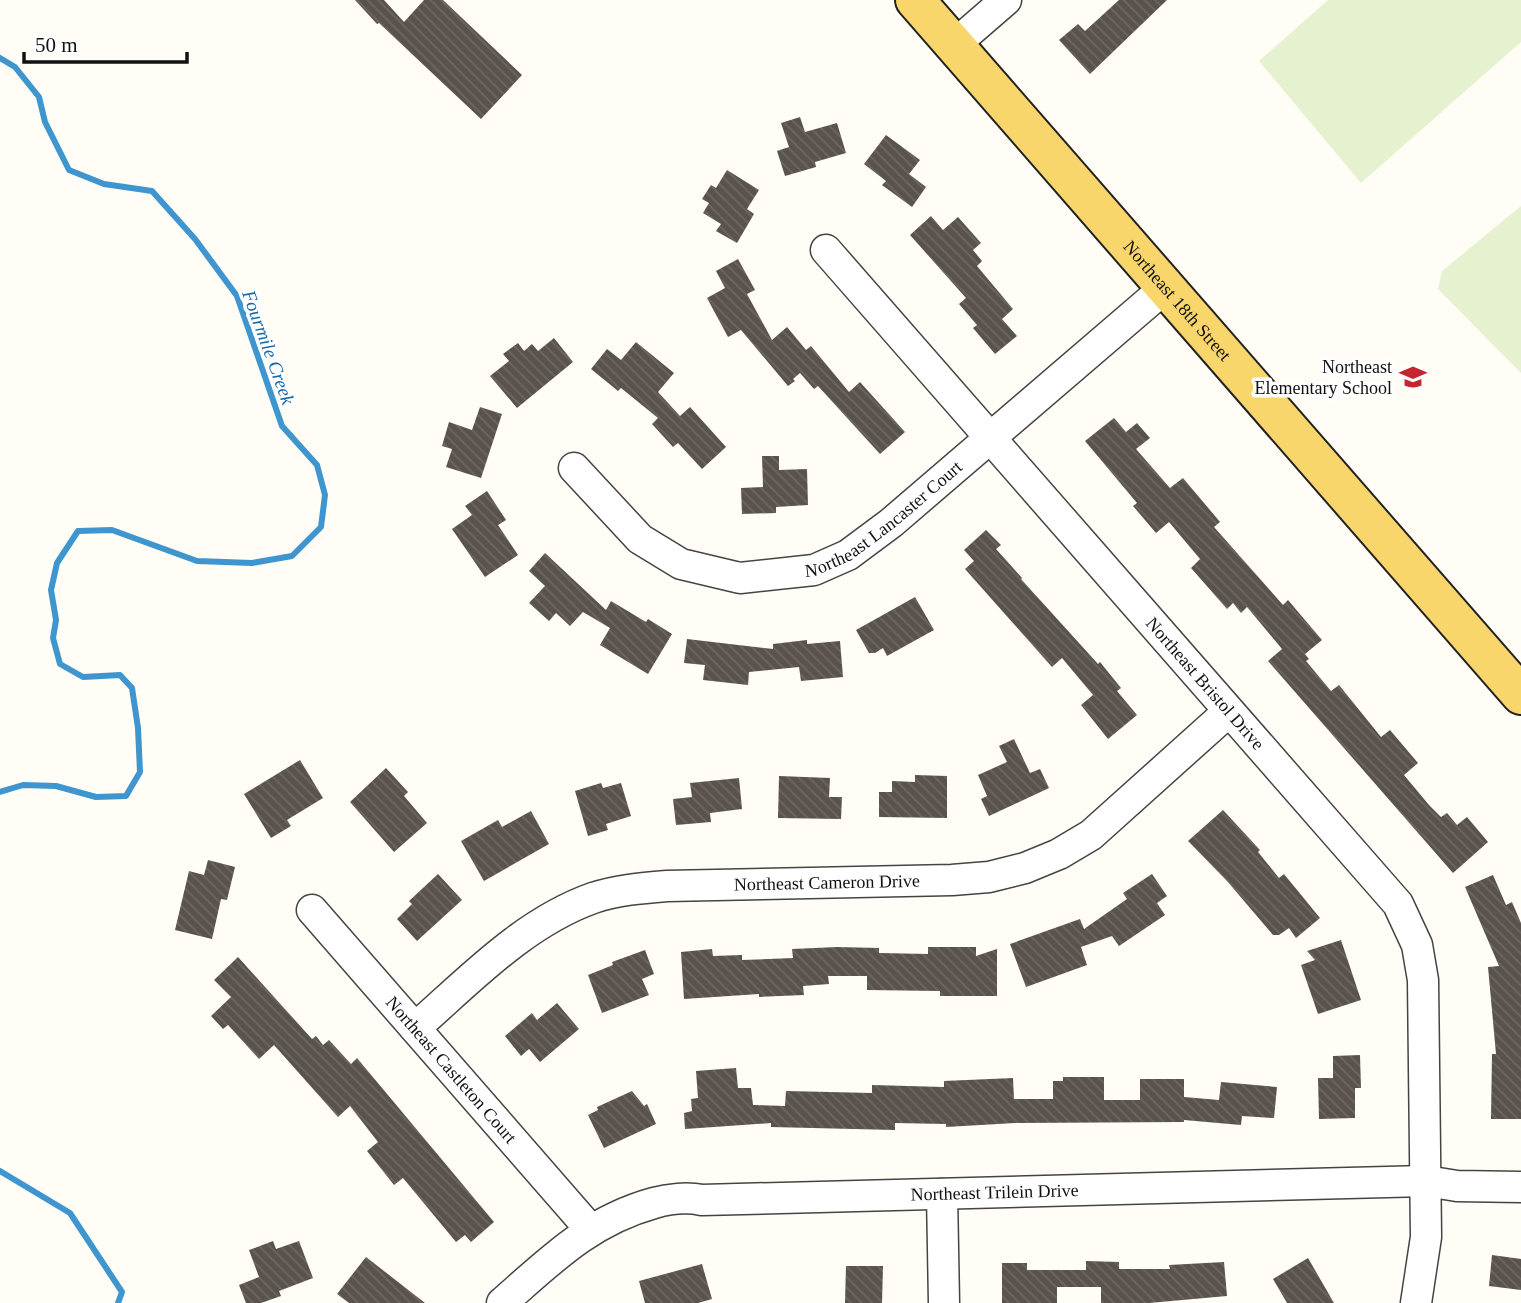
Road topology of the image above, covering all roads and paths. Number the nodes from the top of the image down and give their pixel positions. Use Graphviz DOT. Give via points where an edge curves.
graph roads {
  1 [pos="915,0"];
  2 [pos="1006,0"];
  3 [pos="954,45"];
  4 [pos="826,250"];
  5 [pos="1166,288"];
  6 [pos="991,439"];
  7 [pos="574,467"];
  8 [pos="1521,695"];
  9 [pos="1228,712"];
  10 [pos="312,911"];
  11 [pos="415,1028"];
  12 [pos="1426,1181"];
  13 [pos="1521,1187"];
  14 [pos="942,1194"];
  15 [pos="590,1229"];
  16 [pos="502,1303"];
  17 [pos="944,1303"];
  18 [pos="1416,1303"];
  1 -- 3 [label="main road, Northeast 18th Street"];
  2 -- 3 [label="street"];
  3 -- 5 [label="main road, Northeast 18th Street"];
  4 -- 6 [label="street, Northeast Bristol Drive"];
  5 -- 6 [label="street, Northeast Lancaster Court"];
  5 -- 8 [label="main road, Northeast 18th Street"];
  6 -- 7 [label="street, Northeast Lancaster Court" via="848,555 814,570 740,578 681,564 640,539"];
  6 -- 9 [label="street, Northeast Bristol Drive"];
  9 -- 11 [label="street, Northeast Cameron Drive" via="1091,835 1025,868 952,880 667,886 594,898 530,930"];
  9 -- 12 [label="street, Northeast Bristol Drive" via="1398,904 1417,945 1423,980"];
  10 -- 11 [label="street, Northeast Castleton Court"];
  11 -- 15 [label="street, Northeast Castleton Court"];
  12 -- 13 [label="street, Northeast Trilein Drive"];
  12 -- 14 [label="street, Northeast Trilein Drive"];
  12 -- 18 [label="street, Northeast Bristol Drive" via="1426,1237"];
  14 -- 15 [label="street, Northeast Trilein Drive" via="662,1201 629,1210"];
  14 -- 17 [label="street"];
  15 -- 16 [label="street, Northeast Trilein Drive"];
}
